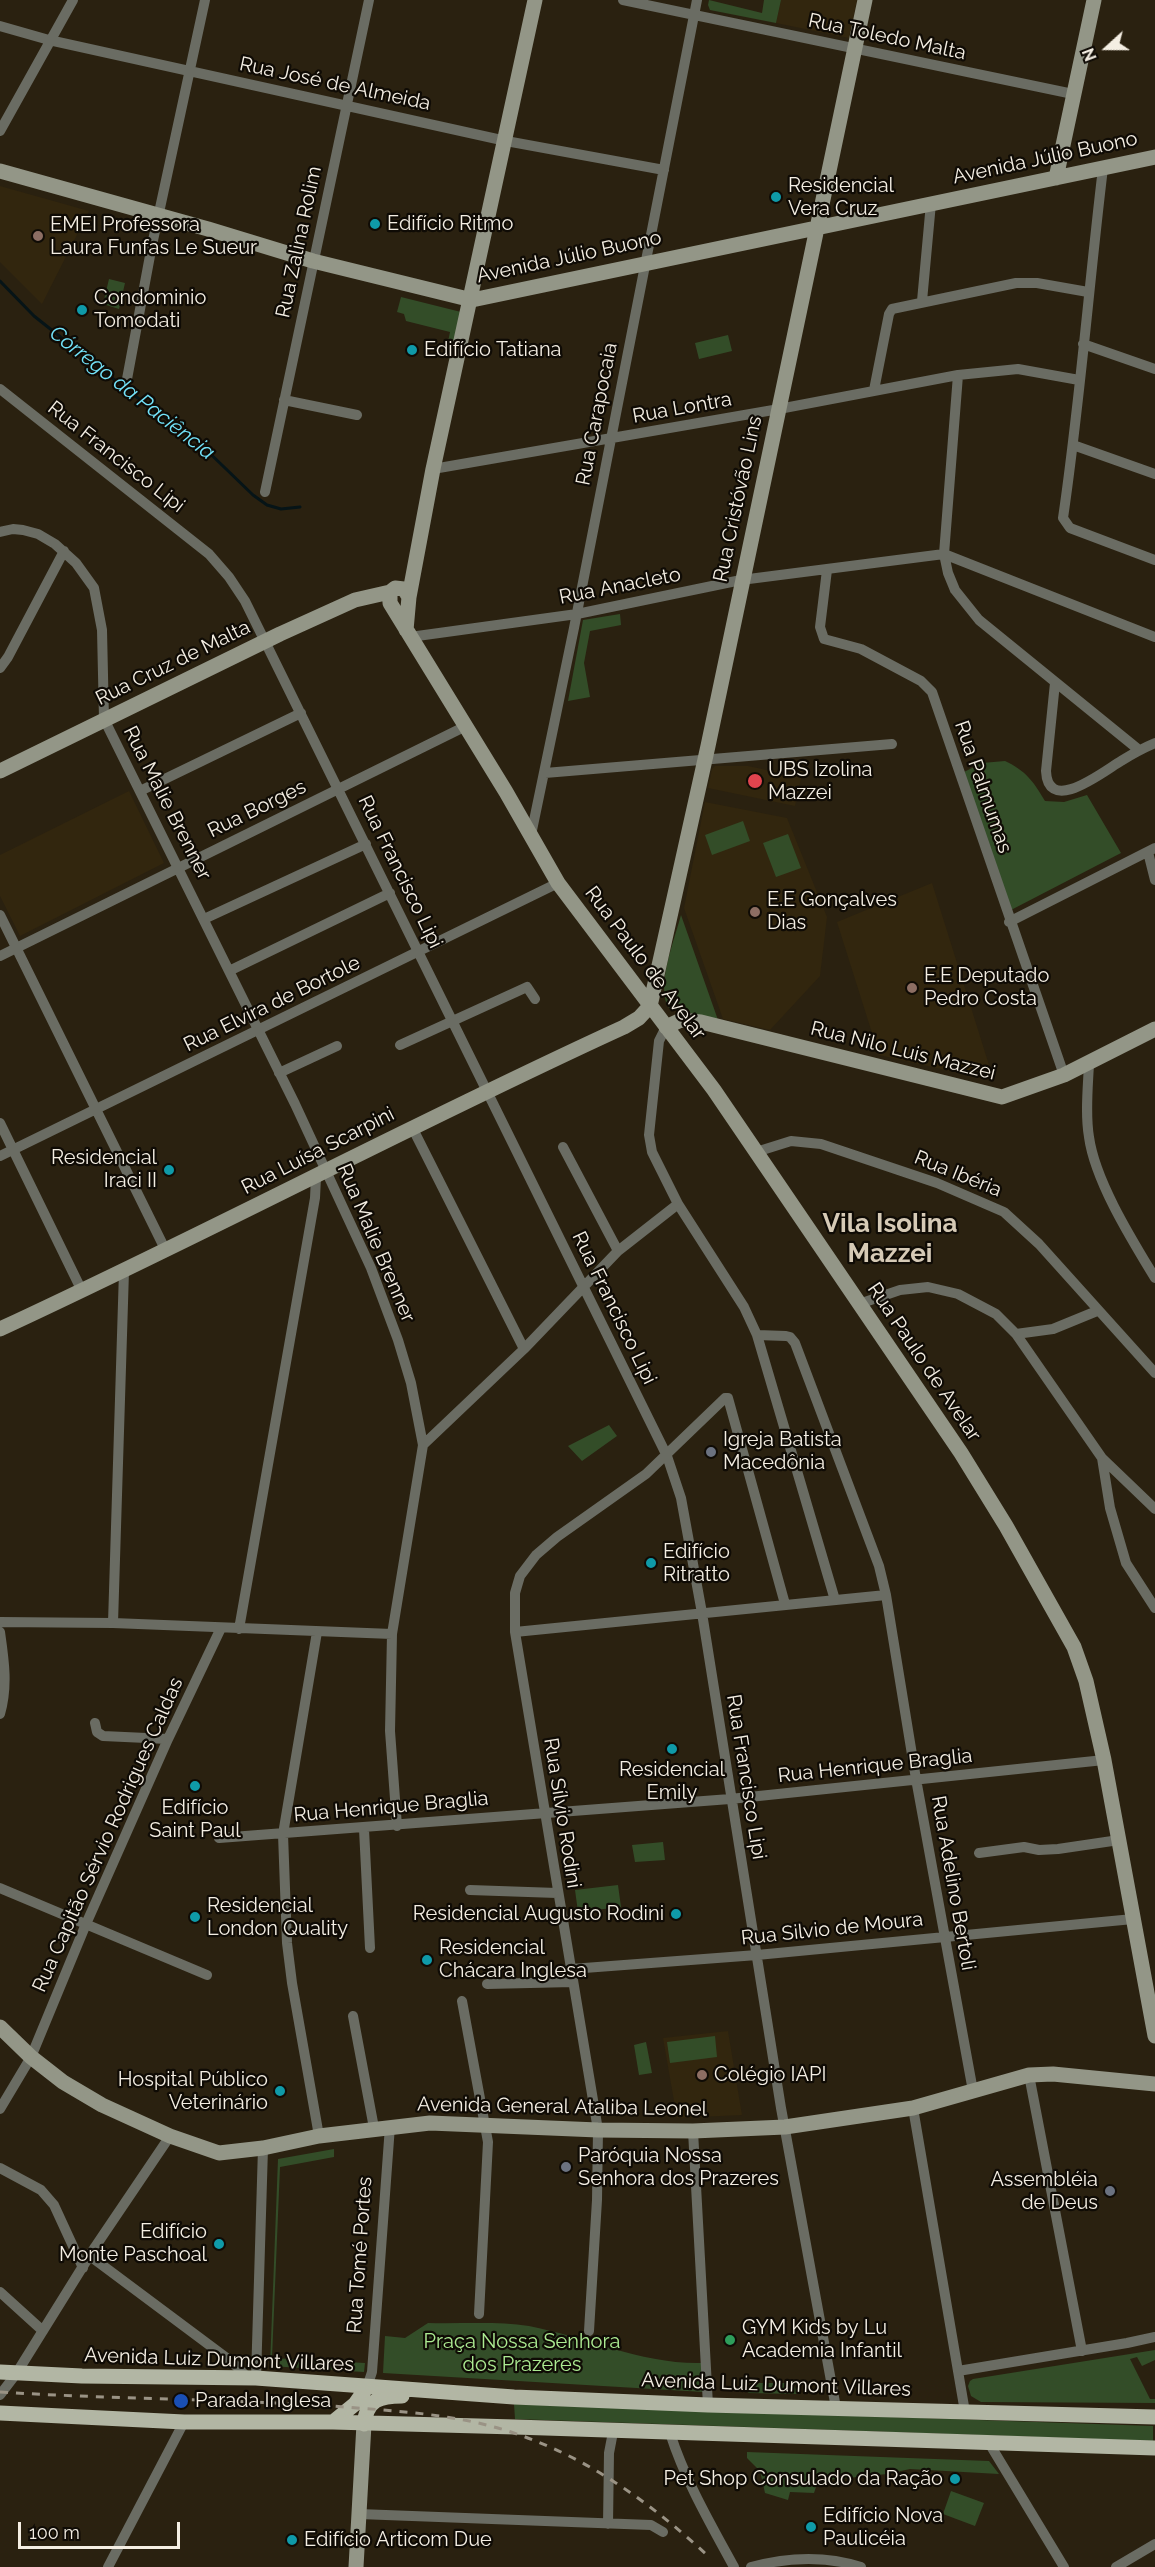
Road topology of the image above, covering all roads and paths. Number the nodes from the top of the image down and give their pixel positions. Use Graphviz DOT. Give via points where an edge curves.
graph roads {
  1 [pos="73,0"];
  2 [pos="205,0"];
  3 [pos="369,0"];
  4 [pos="535,0"];
  5 [pos="623,0"];
  6 [pos="697,0"];
  7 [pos="865,0"];
  8 [pos="1094,0"];
  9 [pos="694,15"];
  10 [pos="0,26"];
  11 [pos="49,40"];
  12 [pos="854,48"];
  13 [pos="190,71"];
  14 [pos="1073,94"];
  15 [pos="348,105"];
  16 [pos="0,131"];
  17 [pos="506,141"];
  18 [pos="1155,157"];
  19 [pos="1103,168"];
  20 [pos="664,170"];
  21 [pos="0,171"];
  22 [pos="1056,178"];
  23 [pos="931,203"];
  24 [pos="158,216"];
  25 [pos="816,227"];
  26 [pos="313,261"];
  27 [pos="646,263"];
  28 [pos="1088,292"];
  29 [pos="472,300"];
  30 [pos="922,301"];
  31 [pos="1083,344"];
  32 [pos="1155,369"];
  33 [pos="958,375"];
  34 [pos="127,379"];
  35 [pos="1079,381"];
  36 [pos="0,389"];
  37 [pos="874,390"];
  38 [pos="284,400"];
  39 [pos="779,409"];
  40 [pos="357,415"];
  41 [pos="610,439"];
  42 [pos="1073,444"];
  43 [pos="433,469"];
  44 [pos="1155,474"];
  45 [pos="265,492"];
  46 [pos="0,532"];
  47 [pos="64,551"];
  48 [pos="944,554"];
  49 [pos="1155,560"];
  50 [pos="827,570"];
  51 [pos="741,580"];
  52 [pos="397,598"];
  53 [pos="577,614"];
  54 [pos="408,634"];
  55 [pos="1155,637"];
  56 [pos="265,641"];
  57 [pos="0,669"];
  58 [pos="1055,682"];
  59 [pos="301,713"];
  60 [pos="104,719"];
  61 [pos="466,726"];
  62 [pos="1155,743"];
  63 [pos="892,744"];
  64 [pos="1139,750"];
  65 [pos="705,758"];
  66 [pos="0,771"];
  67 [pos="545,773"];
  68 [pos="339,789"];
  69 [pos="140,791"];
  70 [pos="531,835"];
  71 [pos="366,844"];
  72 [pos="1152,850"];
  73 [pos="179,867"];
  74 [pos="1155,880"];
  75 [pos="558,883"];
  76 [pos="390,893"];
  77 [pos="0,915"];
  78 [pos="204,919"];
  79 [pos="1009,922"];
  80 [pos="16,948"];
  81 [pos="419,951"];
  82 [pos="0,956"];
  83 [pos="229,971"];
  84 [pos="536,999"];
  85 [pos="651,1006"];
  86 [pos="453,1019"];
  87 [pos="666,1027"];
  88 [pos="1155,1029"];
  89 [pos="258,1031"];
  90 [pos="400,1045"];
  91 [pos="337,1046"];
  92 [pos="1089,1063"];
  93 [pos="279,1073"];
  94 [pos="1064,1075"];
  95 [pos="487,1089"];
  96 [pos="96,1110"];
  97 [pos="0,1123"];
  98 [pos="412,1127"];
  99 [pos="563,1147"];
  100 [pos="13,1150"];
  101 [pos="756,1152"];
  102 [pos="0,1156"];
  103 [pos="321,1174"];
  104 [pos="678,1204"];
  105 [pos="166,1251"];
  106 [pos="618,1251"];
  107 [pos="124,1271"];
  108 [pos="1155,1278"];
  109 [pos="583,1287"];
  110 [pos="82,1291"];
  111 [pos="859,1304"];
  112 [pos="1097,1311"];
  113 [pos="0,1329"];
  114 [pos="1016,1334"];
  115 [pos="757,1335"];
  116 [pos="524,1349"];
  117 [pos="1155,1373"];
  118 [pos="423,1445"];
  119 [pos="667,1456"];
  120 [pos="1102,1458"];
  121 [pos="1124,1479"];
  122 [pos="1108,1496"];
  123 [pos="1155,1509"];
  124 [pos="886,1595"];
  125 [pos="835,1600"];
  126 [pos="784,1604"];
  127 [pos="1155,1608"];
  128 [pos="702,1613"];
  129 [pos="0,1622"];
  130 [pos="113,1623"];
  131 [pos="221,1628"];
  132 [pos="239,1629"];
  133 [pos="0,1632"];
  134 [pos="317,1632"];
  135 [pos="515,1632"];
  136 [pos="392,1634"];
  137 [pos="0,1714"];
  138 [pos="95,1723"];
  139 [pos="168,1739"];
  140 [pos="1104,1760"];
  141 [pos="916,1779"];
  142 [pos="730,1799"];
  143 [pos="544,1812"];
  144 [pos="397,1826"];
  145 [pos="363,1829"];
  146 [pos="283,1834"];
  147 [pos="219,1838"];
  148 [pos="1119,1840"];
  149 [pos="980,1852"];
  150 [pos="0,1888"];
  151 [pos="470,1890"];
  152 [pos="557,1893"];
  153 [pos="1133,1919"];
  154 [pos="86,1924"];
  155 [pos="944,1936"];
  156 [pos="370,1948"];
  157 [pos="757,1955"];
  158 [pos="571,1970"];
  159 [pos="207,1975"];
  160 [pos="573,1982"];
  161 [pos="487,1984"];
  162 [pos="462,2001"];
  163 [pos="354,2016"];
  164 [pos="0,2027"];
  165 [pos="1155,2036"];
  166 [pos="31,2057"];
  167 [pos="1029,2075"];
  168 [pos="1155,2084"];
  169 [pos="973,2091"];
  170 [pos="913,2108"];
  171 [pos="0,2109"];
  172 [pos="390,2126"];
  173 [pos="486,2126"];
  174 [pos="785,2127"];
  175 [pos="374,2128"];
  176 [pos="598,2130"];
  177 [pos="693,2131"];
  178 [pos="170,2136"];
  179 [pos="319,2136"];
  180 [pos="263,2148"];
  181 [pos="1,2171"];
  182 [pos="90,2256"];
  183 [pos="82,2268"];
  184 [pos="0,2292"];
  185 [pos="478,2314"];
  186 [pos="43,2331"];
  187 [pos="589,2331"];
  188 [pos="1155,2337"];
  189 [pos="1082,2351"];
  190 [pos="958,2371"];
  191 [pos="0,2372"];
  192 [pos="16,2374"];
  193 [pos="252,2378"];
  194 [pos="367,2387"];
  195 [pos="436,2392"];
  196 [pos="0,2395"];
  197 [pos="708,2404"];
  198 [pos="836,2408"];
  199 [pos="965,2412"];
  200 [pos="0,2413"];
  201 [pos="1155,2417"];
  202 [pos="184,2422"];
  203 [pos="333,2422"];
  204 [pos="364,2424"];
  205 [pos="613,2432"];
  206 [pos="670,2433"];
  207 [pos="989,2443"];
  208 [pos="1155,2448"];
  209 [pos="359,2514"];
  210 [pos="608,2524"];
  211 [pos="663,2532"];
  212 [pos="1155,2544"];
  213 [pos="108,2567"];
  214 [pos="357,2567"];
  215 [pos="734,2567"];
  216 [pos="751,2567"];
  217 [pos="861,2567"];
  218 [pos="1064,2567"];
  219 [pos="1116,2567"];
  1 -- 11 [label="street"];
  2 -- 13 [label="street"];
  3 -- 15 [label="street, Rua Zalina Rolim"];
  4 -- 17 [label="street"];
  5 -- 9 [label="street, Rua Toledo Malta"];
  6 -- 9 [label="street, Rua Carapocaia"];
  7 -- 12 [label="street, Rua Cristóvão Lins"];
  8 -- 14 [label="street"];
  9 -- 12 [label="street, Rua Toledo Malta"];
  9 -- 20 [label="street, Rua Carapocaia"];
  10 -- 11 [label="street, Rua José de Almeida"];
  11 -- 13 [label="street, Rua José de Almeida"];
  11 -- 16 [label="street"];
  12 -- 14 [label="street, Rua Toledo Malta"];
  12 -- 25 [label="street, Rua Cristóvão Lins"];
  13 -- 15 [label="street, Rua José de Almeida"];
  13 -- 24 [label="street"];
  14 -- 22 [label="street"];
  15 -- 17 [label="street, Rua José de Almeida"];
  15 -- 26 [label="street, Rua Zalina Rolim"];
  17 -- 20 [label="street, Rua José de Almeida"];
  17 -- 29 [label="street"];
  18 -- 19 [label="street, Avenida Júlio Buono"];
  19 -- 22 [label="street, Avenida Júlio Buono"];
  19 -- 28 [label="street"];
  20 -- 27 [label="street, Rua Carapocaia"];
  21 -- 24 [label="street, Avenida Júlio Buono"];
  22 -- 23 [label="street, Avenida Júlio Buono"];
  23 -- 25 [label="street, Avenida Júlio Buono"];
  23 -- 30 [label="street"];
  24 -- 26 [label="street, Avenida Júlio Buono"];
  24 -- 34 [label="street"];
  25 -- 27 [label="street, Avenida Júlio Buono"];
  25 -- 39 [label="street, Rua Cristóvão Lins"];
  26 -- 29 [label="street, Avenida Júlio Buono"];
  26 -- 38 [label="street, Rua Zalina Rolim"];
  27 -- 29 [label="street, Avenida Júlio Buono"];
  27 -- 41 [label="street, Rua Carapocaia"];
  28 -- 30 [label="street" via="1016,283"];
  28 -- 31 [label="street"];
  29 -- 43 [label="street"];
  30 -- 37 [label="street" via="890,311"];
  31 -- 32 [label="street"];
  31 -- 35 [label="street"];
  33 -- 35 [label="street, Rua Lontra" via="1018,369"];
  33 -- 37 [label="street, Rua Lontra"];
  33 -- 48 [label="street"];
  35 -- 42 [label="street"];
  36 -- 56 [label="street, Rua Francisco Lipi" via="209,554 245,601"];
  37 -- 39 [label="street, Rua Lontra"];
  38 -- 40 [label="street"];
  38 -- 45 [label="street, Rua Zalina Rolim"];
  39 -- 41 [label="street, Rua Lontra"];
  39 -- 51 [label="street, Rua Cristóvão Lins"];
  41 -- 43 [label="street, Rua Lontra"];
  41 -- 53 [label="street, Rua Carapocaia"];
  42 -- 44 [label="street"];
  42 -- 49 [label="street" via="1063,518 1070,528"];
  43 -- 52 [label="street" via="413,570"];
  46 -- 47 [label="street" via="13,529 38,534"];
  47 -- 57 [label="street"];
  47 -- 60 [label="street" via="87,576 97,597 102,630"];
  48 -- 50 [label="street, Rua Anacleto"];
  48 -- 55 [label="street"];
  48 -- 58 [label="street" via="955,590 978,620"];
  50 -- 51 [label="street, Rua Anacleto"];
  50 -- 79 [label="street, Rua Palmumas" via="820,627 824,639 861,649 921,681 932,692"];
  51 -- 53 [label="street, Rua Anacleto"];
  51 -- 65 [label="street, Rua Cristóvão Lins"];
  52 -- 54 [label="street, Rua Paulo de Avelar"];
  52 -- 56 [label="street, Rua Cruz de Malta" via="365,597"];
  53 -- 54 [label="street, Rua Anacleto"];
  53 -- 67 [label="street, Rua Carapocaia"];
  54 -- 61 [label="street, Rua Paulo de Avelar"];
  56 -- 59 [label="street, Rua Francisco Lipi"];
  56 -- 60 [label="street, Rua Cruz de Malta"];
  58 -- 64 [label="street"];
  58 -- 64 [label="street" via="1046,771 1052,787 1065,791 1080,786"];
  59 -- 68 [label="street, Rua Francisco Lipi"];
  59 -- 69 [label="street"];
  60 -- 66 [label="street, Rua Cruz de Malta"];
  60 -- 69 [label="street, Rua Malie Brenner"];
  61 -- 68 [label="street, Rua Borges"];
  61 -- 70 [label="street, Rua Paulo de Avelar"];
  62 -- 64 [label="street"];
  63 -- 65 [label="street"];
  65 -- 67 [label="street"];
  65 -- 85 [label="street, Rua Cristóvão Lins"];
  67 -- 70 [label="street, Rua Carapocaia"];
  68 -- 71 [label="street, Rua Francisco Lipi"];
  68 -- 73 [label="street, Rua Borges"];
  69 -- 73 [label="street, Rua Malie Brenner"];
  70 -- 75 [label="street, Rua Paulo de Avelar"];
  71 -- 76 [label="street, Rua Francisco Lipi"];
  71 -- 78 [label="street"];
  72 -- 74 [label="street"];
  72 -- 79 [label="street"];
  73 -- 78 [label="street, Rua Malie Brenner"];
  73 -- 80 [label="street, Rua Borges"];
  75 -- 81 [label="street, Rua Elvira de Bortole"];
  75 -- 85 [label="street, Rua Paulo de Avelar"];
  76 -- 81 [label="street, Rua Francisco Lipi"];
  76 -- 83 [label="street"];
  77 -- 80 [label="street"];
  78 -- 83 [label="street, Rua Malie Brenner"];
  79 -- 94 [label="street, Rua Palmumas"];
  80 -- 82 [label="street, Rua Borges"];
  80 -- 96 [label="street"];
  81 -- 86 [label="street, Rua Francisco Lipi"];
  81 -- 89 [label="street, Rua Elvira de Bortole"];
  83 -- 89 [label="street, Rua Malie Brenner"];
  84 -- 86 [label="street" via="527,987"];
  85 -- 87 [label="street, Rua Paulo de Avelar"];
  85 -- 95 [label="street, Rua Luísa Scarpini" via="624,1027"];
  86 -- 90 [label="street"];
  86 -- 95 [label="street, Rua Francisco Lipi"];
  87 -- 94 [label="street, Rua Nilo Luis Mazzei" via="681,1020 701,1022 996,1097 1010,1096"];
  87 -- 101 [label="street, Rua Paulo de Avelar"];
  87 -- 104 [label="street" via="659,1041 649,1135 655,1159"];
  88 -- 92 [label="street, Rua Nilo Luis Mazzei"];
  89 -- 93 [label="street, Rua Malie Brenner"];
  89 -- 96 [label="street, Rua Elvira de Bortole"];
  91 -- 93 [label="street"];
  92 -- 94 [label="street, Rua Nilo Luis Mazzei"];
  92 -- 108 [label="street" via="1087,1120 1091,1147 1112,1203"];
  93 -- 103 [label="street, Rua Malie Brenner"];
  95 -- 98 [label="street, Rua Luísa Scarpini"];
  95 -- 109 [label="street, Rua Francisco Lipi"];
  96 -- 100 [label="street, Rua Elvira de Bortole"];
  96 -- 105 [label="street"];
  97 -- 100 [label="street"];
  98 -- 103 [label="street, Rua Luísa Scarpini"];
  98 -- 116 [label="street"];
  99 -- 106 [label="street"];
  100 -- 102 [label="street, Rua Elvira de Bortole"];
  100 -- 110 [label="street"];
  101 -- 111 [label="street, Rua Paulo de Avelar"];
  101 -- 112 [label="street, Rua Ibéria" via="791,1141 821,1144 990,1204 1015,1220"];
  103 -- 105 [label="street, Rua Luísa Scarpini"];
  103 -- 118 [label="street, Rua Malie Brenner" via="371,1268 411,1383"];
  103 -- 132 [label="street"];
  104 -- 106 [label="street"];
  104 -- 115 [label="street" via="744,1306"];
  105 -- 107 [label="street, Rua Luísa Scarpini"];
  106 -- 109 [label="street"];
  107 -- 110 [label="street, Rua Luísa Scarpini"];
  107 -- 130 [label="street"];
  109 -- 116 [label="street"];
  109 -- 119 [label="street, Rua Francisco Lipi"];
  110 -- 113 [label="street, Rua Luísa Scarpini"];
  111 -- 114 [label="street" via="912,1287 945,1291 988,1309"];
  111 -- 140 [label="street, Rua Paulo de Avelar" via="967,1462 1074,1647"];
  112 -- 114 [label="street" via="1053,1329"];
  112 -- 117 [label="street, Rua Ibéria"];
  114 -- 120 [label="street"];
  115 -- 124 [label="street, Rua Adelino Bertoli" via="786,1336 795,1343 876,1558"];
  115 -- 125 [label="street"];
  116 -- 118 [label="street"];
  118 -- 136 [label="street, Rua Malie Brenner"];
  119 -- 126 [label="street, Rua Sílvio Rodini" via="720,1401 728,1398"];
  119 -- 128 [label="street, Rua Francisco Lipi" via="681,1498"];
  119 -- 135 [label="street, Rua Sílvio Rodini" via="557,1537 526,1566 515,1593"];
  120 -- 121 [label="street"];
  120 -- 122 [label="street"];
  121 -- 122 [label="street"];
  121 -- 123 [label="street"];
  122 -- 127 [label="street" via="1126,1563"];
  124 -- 125 [label="street"];
  124 -- 141 [label="street, Rua Adelino Bertoli"];
  125 -- 126 [label="street"];
  126 -- 128 [label="street"];
  128 -- 135 [label="street"];
  128 -- 142 [label="street, Rua Francisco Lipi"];
  129 -- 130 [label="street"];
  130 -- 131 [label="street"];
  131 -- 132 [label="street"];
  131 -- 139 [label="street, Rua Capitão Sérvio Rodrigues Caldas"];
  132 -- 134 [label="street"];
  133 -- 137 [label="street" via="5,1692"];
  134 -- 136 [label="street"];
  134 -- 146 [label="street"];
  135 -- 143 [label="street, Rua Sílvio Rodini"];
  136 -- 144 [label="street, Rua Malie Brenner" via="390,1731"];
  138 -- 139 [label="street" via="99,1735"];
  139 -- 154 [label="street, Rua Capitão Sérvio Rodrigues Caldas"];
  140 -- 141 [label="street, Rua Henrique Braglia"];
  140 -- 148 [label="street, Rua Paulo de Avelar"];
  141 -- 142 [label="street, Rua Henrique Braglia"];
  141 -- 155 [label="street, Rua Adelino Bertoli"];
  142 -- 143 [label="street, Rua Henrique Braglia"];
  142 -- 157 [label="street, Rua Francisco Lipi"];
  143 -- 144 [label="street, Rua Henrique Braglia"];
  143 -- 152 [label="street, Rua Sílvio Rodini"];
  144 -- 145 [label="street, Rua Henrique Braglia"];
  145 -- 146 [label="street, Rua Henrique Braglia"];
  145 -- 156 [label="street"];
  146 -- 147 [label="street, Rua Henrique Braglia"];
  146 -- 179 [label="street" via="287,1943"];
  148 -- 149 [label="street" via="1058,1849 1024,1847"];
  148 -- 153 [label="street, Rua Paulo de Avelar"];
  150 -- 154 [label="street"];
  151 -- 152 [label="street"];
  152 -- 158 [label="street, Rua Sílvio Rodini"];
  153 -- 155 [label="street, Rua Silvio de Moura"];
  153 -- 165 [label="street, Rua Paulo de Avelar"];
  154 -- 159 [label="street"];
  154 -- 166 [label="street, Rua Capitão Sérvio Rodrigues Caldas"];
  155 -- 157 [label="street, Rua Silvio de Moura"];
  155 -- 169 [label="street, Rua Adelino Bertoli"];
  157 -- 158 [label="street, Rua Silvio de Moura"];
  157 -- 174 [label="street, Rua Francisco Lipi"];
  158 -- 160 [label="street, Rua Sílvio Rodini"];
  160 -- 161 [label="street"];
  160 -- 176 [label="street, Rua Sílvio Rodini"];
  162 -- 173 [label="street"];
  163 -- 175 [label="street"];
  164 -- 166 [label="street, Avenida General Ataliba Leonel"];
  166 -- 171 [label="street, Rua Capitão Sérvio Rodrigues Caldas"];
  166 -- 178 [label="street, Avenida General Ataliba Leonel" via="102,2105"];
  167 -- 168 [label="street, Avenida General Ataliba Leonel"];
  167 -- 169 [label="street, Avenida General Ataliba Leonel"];
  167 -- 189 [label="street"];
  169 -- 170 [label="street, Avenida General Ataliba Leonel"];
  170 -- 174 [label="street, Avenida General Ataliba Leonel"];
  170 -- 190 [label="street"];
  172 -- 173 [label="street, Avenida General Ataliba Leonel"];
  172 -- 175 [label="street, Avenida General Ataliba Leonel"];
  172 -- 194 [label="street, Rua Tomé Portes" via="372,2372"];
  173 -- 176 [label="street, Avenida General Ataliba Leonel"];
  173 -- 185 [label="street"];
  174 -- 177 [label="street, Avenida General Ataliba Leonel"];
  174 -- 198 [label="street, Rua Francisco Lipi"];
  175 -- 179 [label="street, Avenida General Ataliba Leonel"];
  176 -- 177 [label="street, Avenida General Ataliba Leonel"];
  176 -- 187 [label="street, Rua Sílvio Rodini"];
  177 -- 197 [label="street"];
  178 -- 180 [label="street, Avenida General Ataliba Leonel" via="219,2153"];
  178 -- 182 [label="street"];
  179 -- 180 [label="street, Avenida General Ataliba Leonel"];
  180 -- 193 [label="street"];
  181 -- 183 [label="street" via="41,2190 54,2205"];
  182 -- 183 [label="street"];
  182 -- 193 [label="street"];
  183 -- 186 [label="street"];
  184 -- 186 [label="street"];
  186 -- 192 [label="street"];
  188 -- 189 [label="street"];
  189 -- 190 [label="street"];
  190 -- 199 [label="street"];
  191 -- 192 [label="main road, Avenida Luiz Dumont Villares"];
  192 -- 193 [label="main road, Avenida Luiz Dumont Villares"];
  192 -- 196 [label="street"];
  193 -- 194 [label="main road, Avenida Luiz Dumont Villares"];
  194 -- 195 [label="main road, Avenida Luiz Dumont Villares"];
  194 -- 203 [label="main road" via="355,2404"];
  195 -- 197 [label="main road, Avenida Luiz Dumont Villares"];
  195 -- 204 [label="main road" via="427,2397 380,2399 369,2404"];
  197 -- 198 [label="main road, Avenida Luiz Dumont Villares"];
  198 -- 199 [label="main road, Avenida Luiz Dumont Villares"];
  199 -- 201 [label="main road, Avenida Luiz Dumont Villares"];
  200 -- 202 [label="main road"];
  202 -- 203 [label="main road"];
  202 -- 213 [label="street"];
  203 -- 204 [label="main road"];
  204 -- 205 [label="main road"];
  204 -- 209 [label="street"];
  205 -- 206 [label="main road"];
  205 -- 210 [label="street"];
  206 -- 207 [label="main road"];
  206 -- 215 [label="street" via="698,2500"];
  207 -- 208 [label="main road"];
  207 -- 218 [label="street"];
  209 -- 210 [label="street"];
  209 -- 214 [label="street"];
  210 -- 211 [label="street" via="651,2525"];
  212 -- 219 [label="street"];
  216 -- 217 [label="street" via="779,2559 819,2558"];
}
